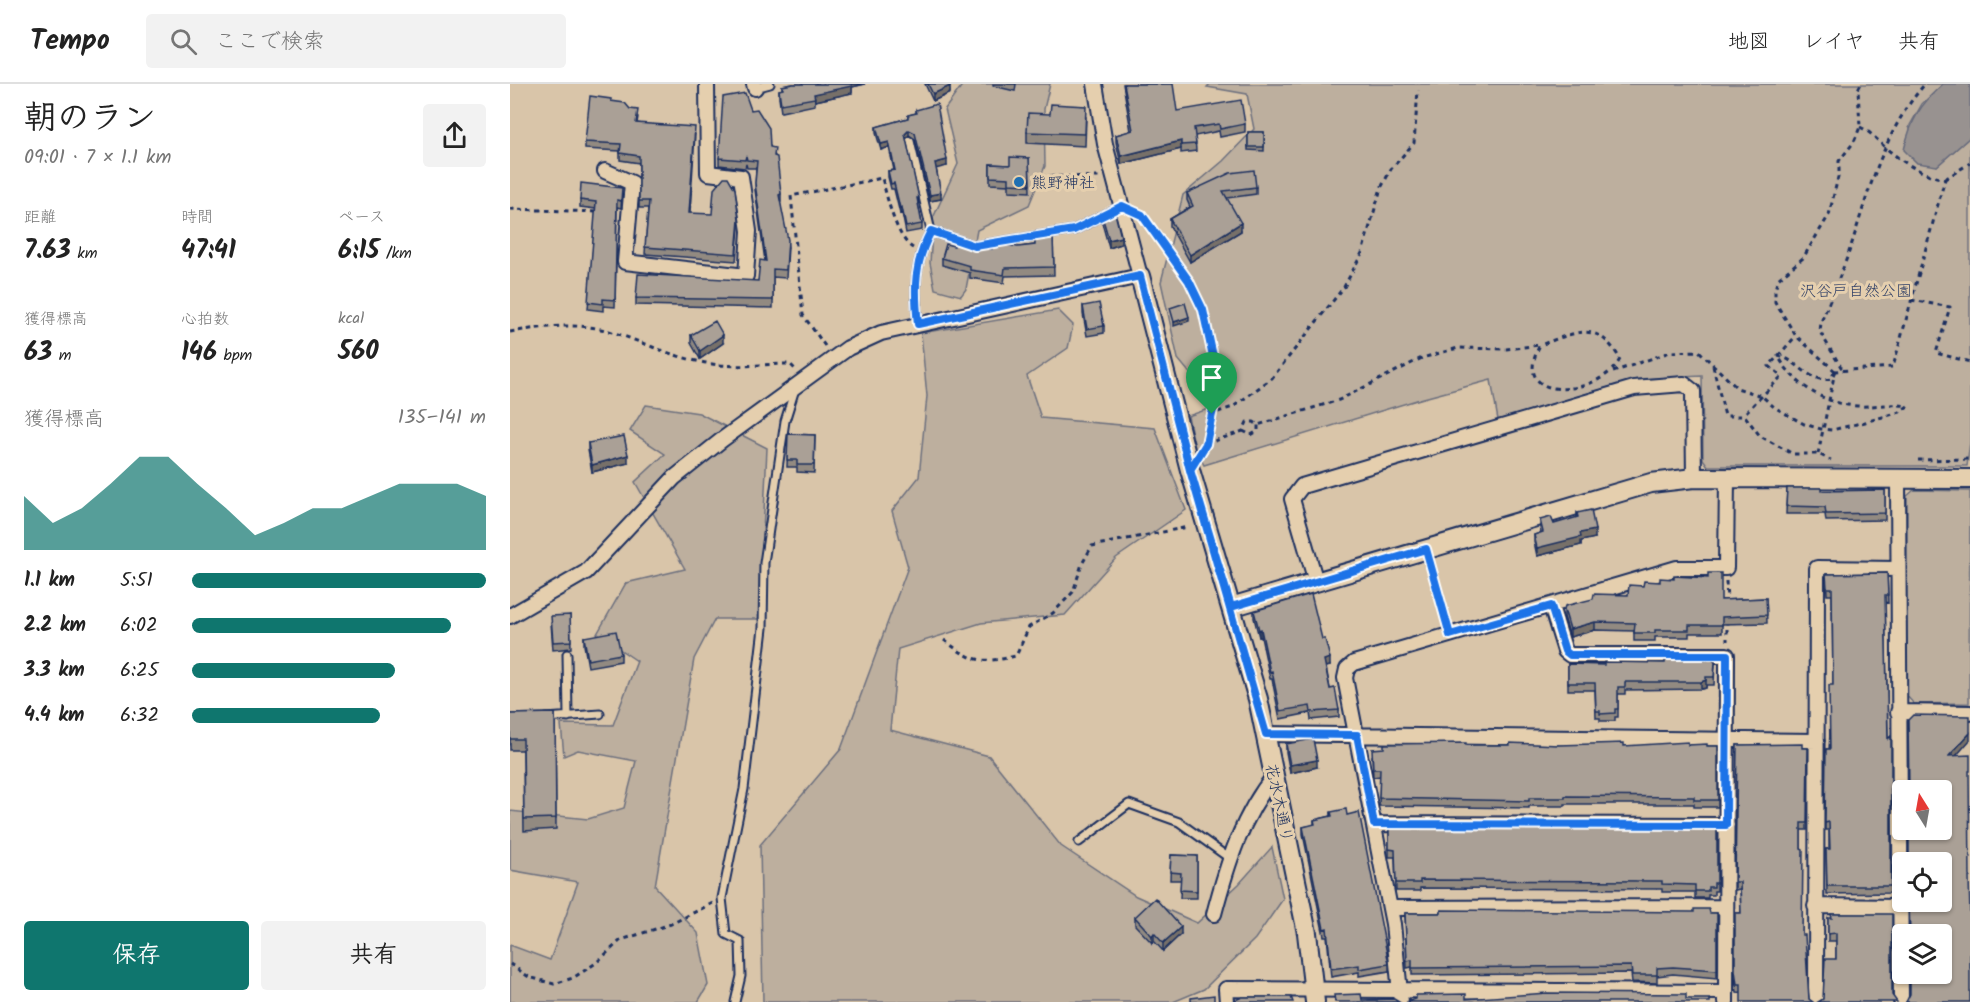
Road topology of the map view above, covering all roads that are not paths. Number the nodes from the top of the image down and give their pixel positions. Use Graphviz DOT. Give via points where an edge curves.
graph roads {
  1 [pos="708,84"];
  2 [pos="770,84"];
  3 [pos="1095,84"];
  4 [pos="755,86"];
  5 [pos="910,141"];
  6 [pos="605,171"];
  7 [pos="1122,206"];
  8 [pos="931,231"];
  9 [pos="1140,276"];
  10 [pos="918,324"];
  11 [pos="801,383"];
  12 [pos="1694,478"];
  13 [pos="1727,478"];
  14 [pos="1898,479"];
  15 [pos="1970,479"];
  16 [pos="1898,569"];
  17 [pos="1316,582"];
  18 [pos="1551,606"];
  19 [pos="1231,607"];
  20 [pos="510,616"];
  21 [pos="567,654"];
  22 [pos="1898,712"];
  23 [pos="1970,713"];
  24 [pos="600,714"];
  25 [pos="568,717"];
  26 [pos="533,718"];
  27 [pos="1266,734"];
  28 [pos="1357,735"];
  29 [pos="1727,740"];
  30 [pos="1816,741"];
  31 [pos="1275,775"];
  32 [pos="1374,824"];
  33 [pos="1726,825"];
  34 [pos="1079,842"];
  35 [pos="1900,852"];
  36 [pos="1229,858"];
  37 [pos="1815,906"];
  38 [pos="1726,907"];
  39 [pos="1892,907"];
  40 [pos="1390,908"];
  41 [pos="1901,912"];
  42 [pos="1214,914"];
  43 [pos="1315,996"];
  44 [pos="1400,997"];
  45 [pos="1726,997"];
  46 [pos="735,1002"];
  47 [pos="1227,1002"];
  48 [pos="1816,1002"];
  49 [pos="1901,1002"];
  1 -- 6 [label="street" via="708,172 741,177 749,231 746,276 625,262 632,183"];
  2 -- 4 [label="lane"];
  3 -- 7 [label="street" via="1105,144"];
  5 -- 8 [label="lane"];
  7 -- 8 [label="lane" via="1074,230 975,246"];
  7 -- 9 [label="street"];
  8 -- 10 [label="lane" via="920,251 914,290"];
  9 -- 10 [label="street"];
  9 -- 19 [label="street, 花水木通り" via="1190,470"];
  10 -- 11 [label="street" via="881,333 848,348"];
  11 -- 20 [label="street" via="674,478 586,572"];
  11 -- 46 [label="lane" via="789,405 781,443 764,564 763,628 744,789 723,898 726,934 740,941 741,976"];
  12 -- 13 [label="street"];
  12 -- 17 [label="street" via="1630,487"];
  12 -- 17 [label="street" via="1693,391 1684,384 1634,388 1302,486 1292,499"];
  13 -- 14 [label="street"];
  13 -- 18 [label="street" via="1726,568 1677,568"];
  14 -- 15 [label="street"];
  14 -- 16 [label="street"];
  16 -- 22 [label="street"];
  16 -- 30 [label="street" via="1817,568"];
  17 -- 19 [label="street"];
  18 -- 28 [label="street" via="1354,663 1345,678"];
  18 -- 29 [label="street" via="1565,651 1570,655 1727,655"];
  19 -- 27 [label="street, 花水木通り"];
  21 -- 25 [label="lane"];
  22 -- 23 [label="street"];
  22 -- 35 [label="street"];
  24 -- 25 [label="lane"];
  25 -- 26 [label="lane"];
  27 -- 28 [label="street"];
  27 -- 31 [label="street, 花水木通り"];
  28 -- 29 [label="street"];
  28 -- 32 [label="street"];
  29 -- 30 [label="street"];
  29 -- 33 [label="street"];
  30 -- 37 [label="street"];
  31 -- 36 [label="street" via="1262,790"];
  31 -- 43 [label="street, 花水木通り" via="1307,933"];
  32 -- 33 [label="street"];
  32 -- 40 [label="street"];
  33 -- 38 [label="street"];
  34 -- 36 [label="lane" via="1130,804 1179,822"];
  36 -- 42 [label="street"];
  37 -- 39 [label="street"];
  37 -- 48 [label="street"];
  38 -- 40 [label="street"];
  38 -- 45 [label="street"];
  40 -- 44 [label="street"];
  41 -- 49 [label="street"];
  43 -- 44 [label="street"];
  43 -- 47 [label="street" via="1226,989"];
  44 -- 45 [label="street"];
}
